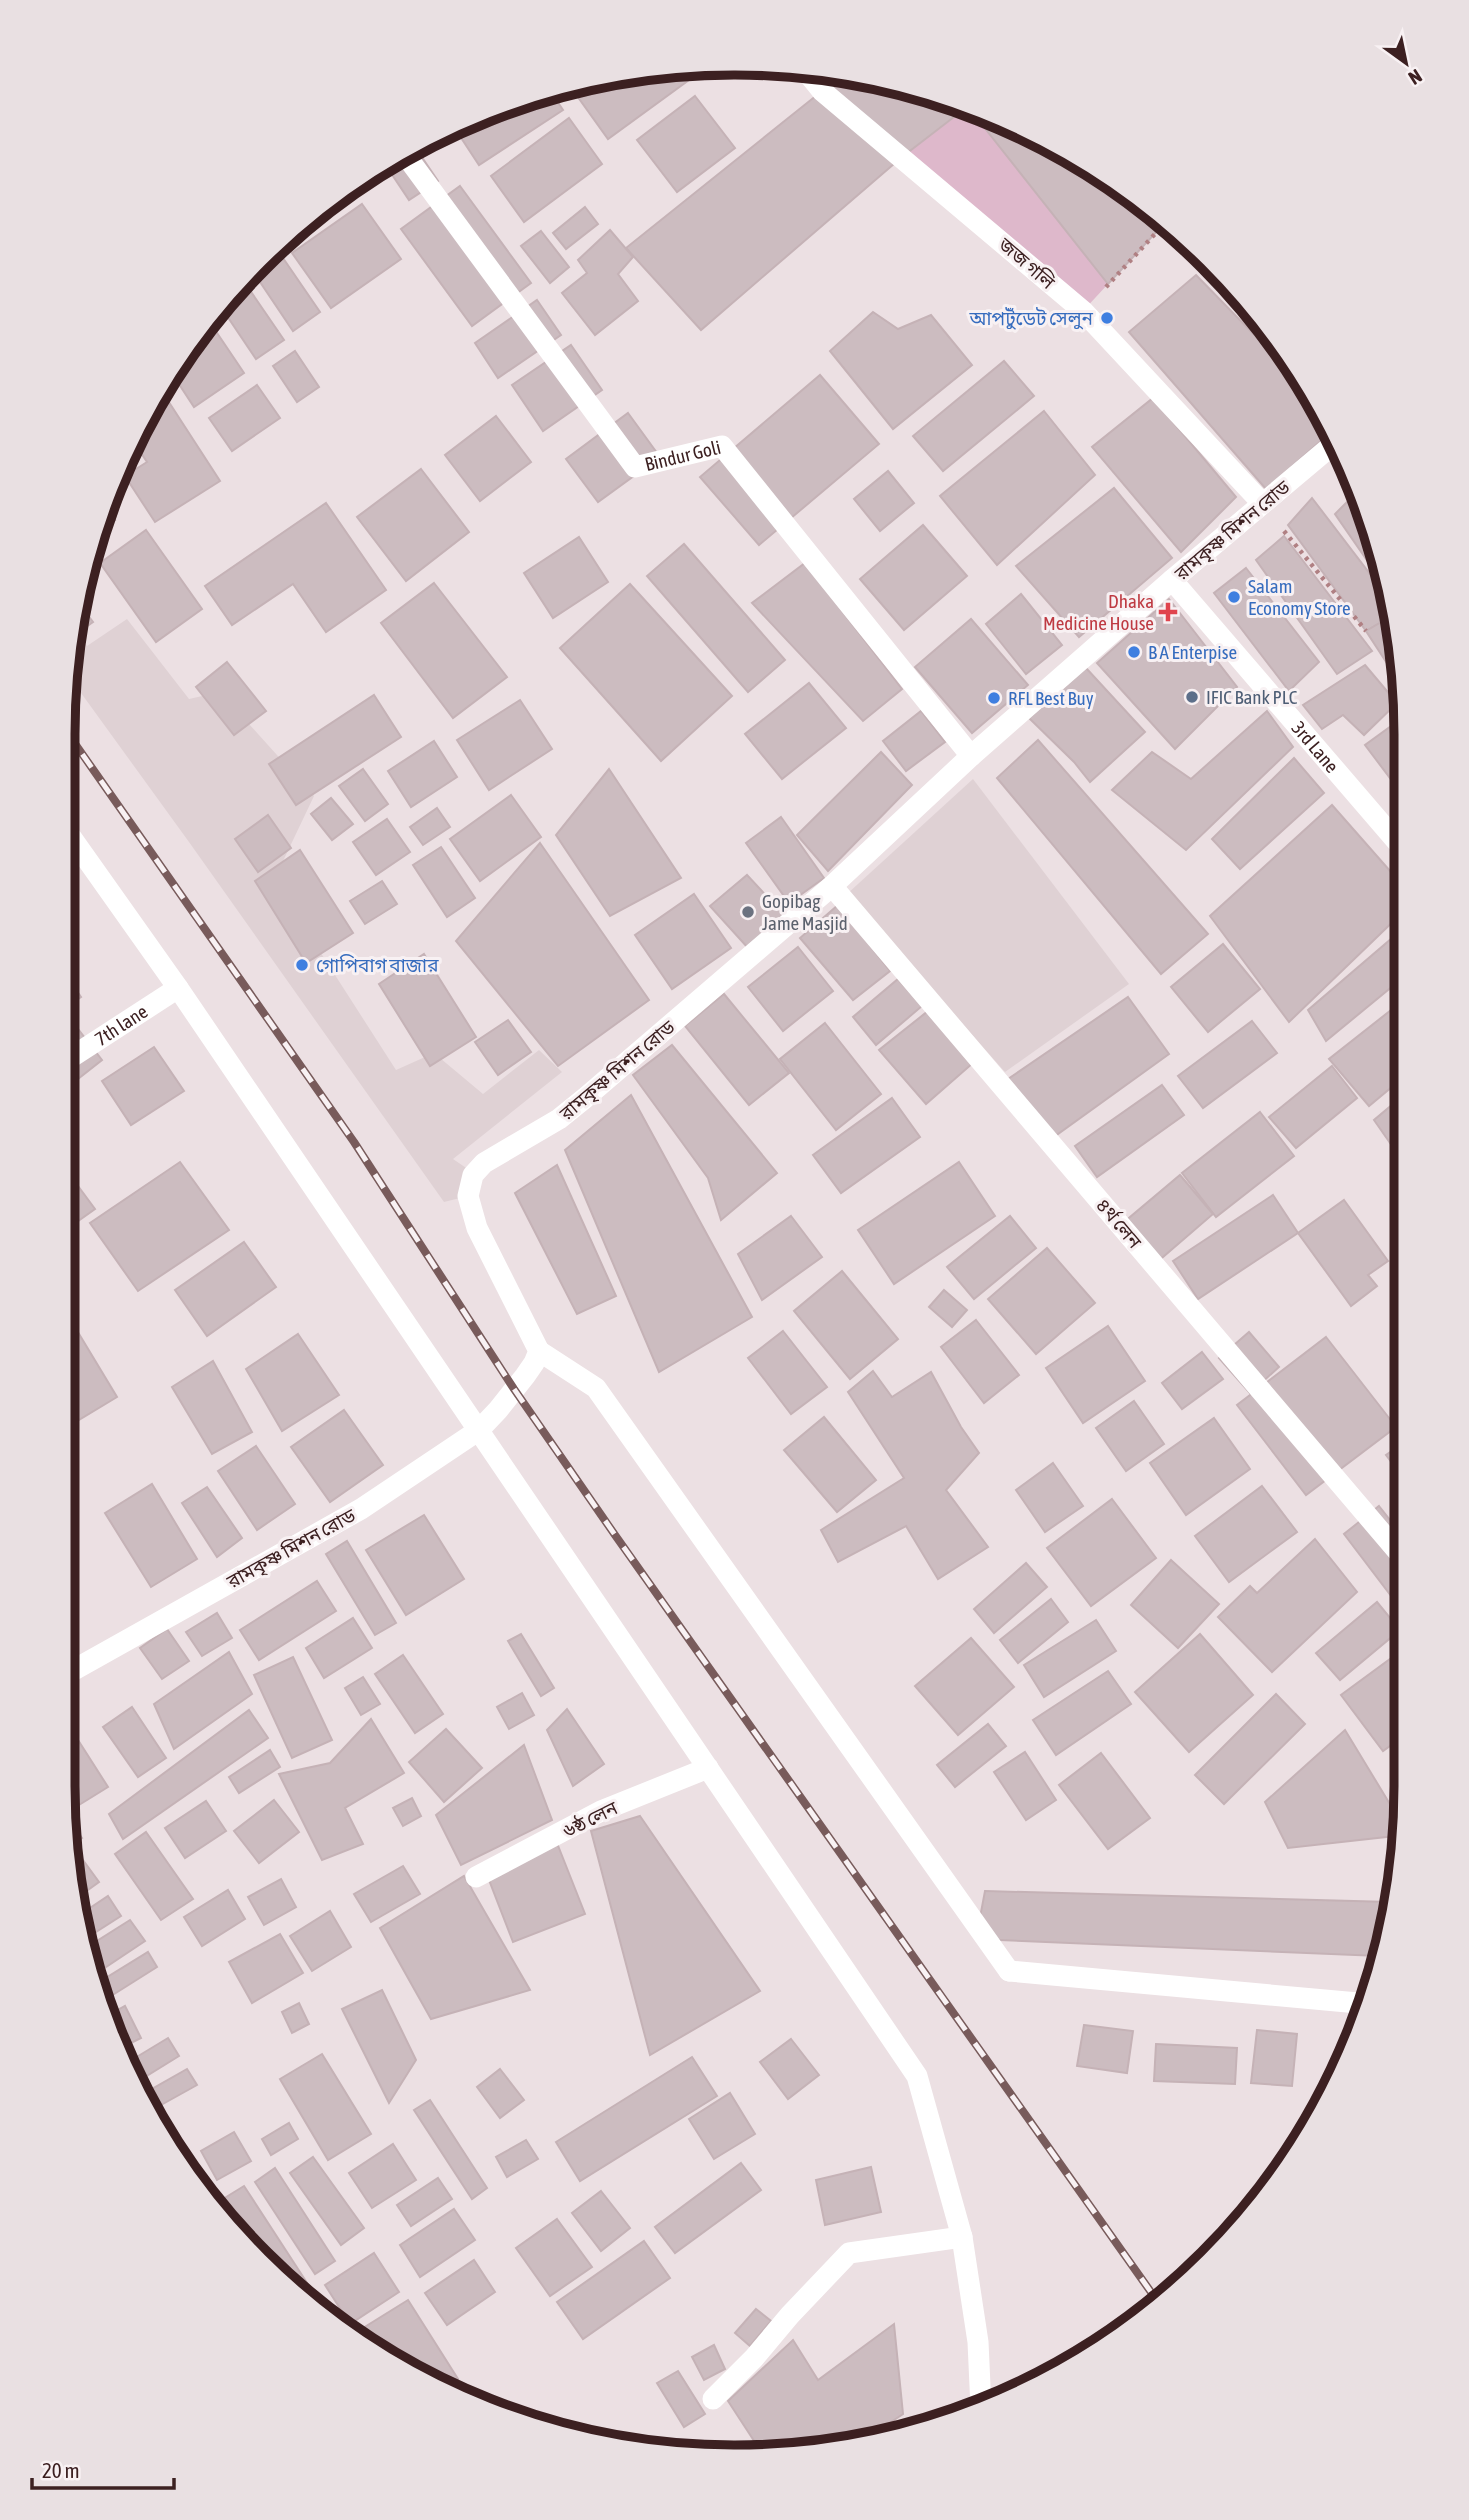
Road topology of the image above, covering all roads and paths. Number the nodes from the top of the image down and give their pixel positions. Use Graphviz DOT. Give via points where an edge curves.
graph roads {
  1 [pos="814,80"];
  2 [pos="410,161"];
  3 [pos="1158,230"];
  4 [pos="1083,312"];
  5 [pos="1328,448"];
  6 [pos="1262,503"];
  7 [pos="1171,580"];
  8 [pos="1366,631"];
  9 [pos="971,755"];
  10 [pos="1394,838"];
  11 [pos="75,843"];
  12 [pos="832,886"];
  13 [pos="178,988"];
  14 [pos="75,1055"];
  15 [pos="539,1351"];
  16 [pos="479,1430"];
  17 [pos="1394,1547"];
  18 [pos="75,1669"];
  19 [pos="708,1768"];
  20 [pos="476,1877"];
  21 [pos="1357,2003"];
  22 [pos="962,2237"];
  23 [pos="981,2397"];
  24 [pos="713,2399"];
  1 -- 4 [label="street, জজ গলি"];
  2 -- 9 [label="street, Bindur Goli" via="635,467 722,446"];
  3 -- 4 [label="path"];
  4 -- 6 [label="street, জজ গলি"];
  5 -- 6 [label="street, রামকৃষ্ণ মিশন রোড"];
  6 -- 7 [label="street, রামকৃষ্ণ মিশন রোড"];
  6 -- 8 [label="path"];
  7 -- 9 [label="street, রামকৃষ্ণ মিশন রোড"];
  7 -- 10 [label="street, 3rd Lane"];
  9 -- 12 [label="street, রামকৃষ্ণ মিশন রোড"];
  11 -- 13 [label="street"];
  12 -- 15 [label="street, রামকৃষ্ণ মিশন রোড" via="559,1119 484,1163 473,1175 468,1196 477,1228"];
  12 -- 17 [label="street, ৪র্থ লেন"];
  13 -- 14 [label="street, 7th lane"];
  13 -- 16 [label="street"];
  15 -- 16 [label="street, রামকৃষ্ণ মিশন রোড"];
  15 -- 21 [label="street" via="596,1388 1009,1971"];
  16 -- 18 [label="street, রামকৃষ্ণ মিশন রোড" via="361,1509"];
  16 -- 19 [label="street"];
  19 -- 20 [label="street, ৬ষ্ঠ লেন" via="601,1811"];
  19 -- 22 [label="street" via="917,2076"];
  22 -- 23 [label="street" via="978,2342"];
  22 -- 24 [label="street" via="849,2253"];
}
